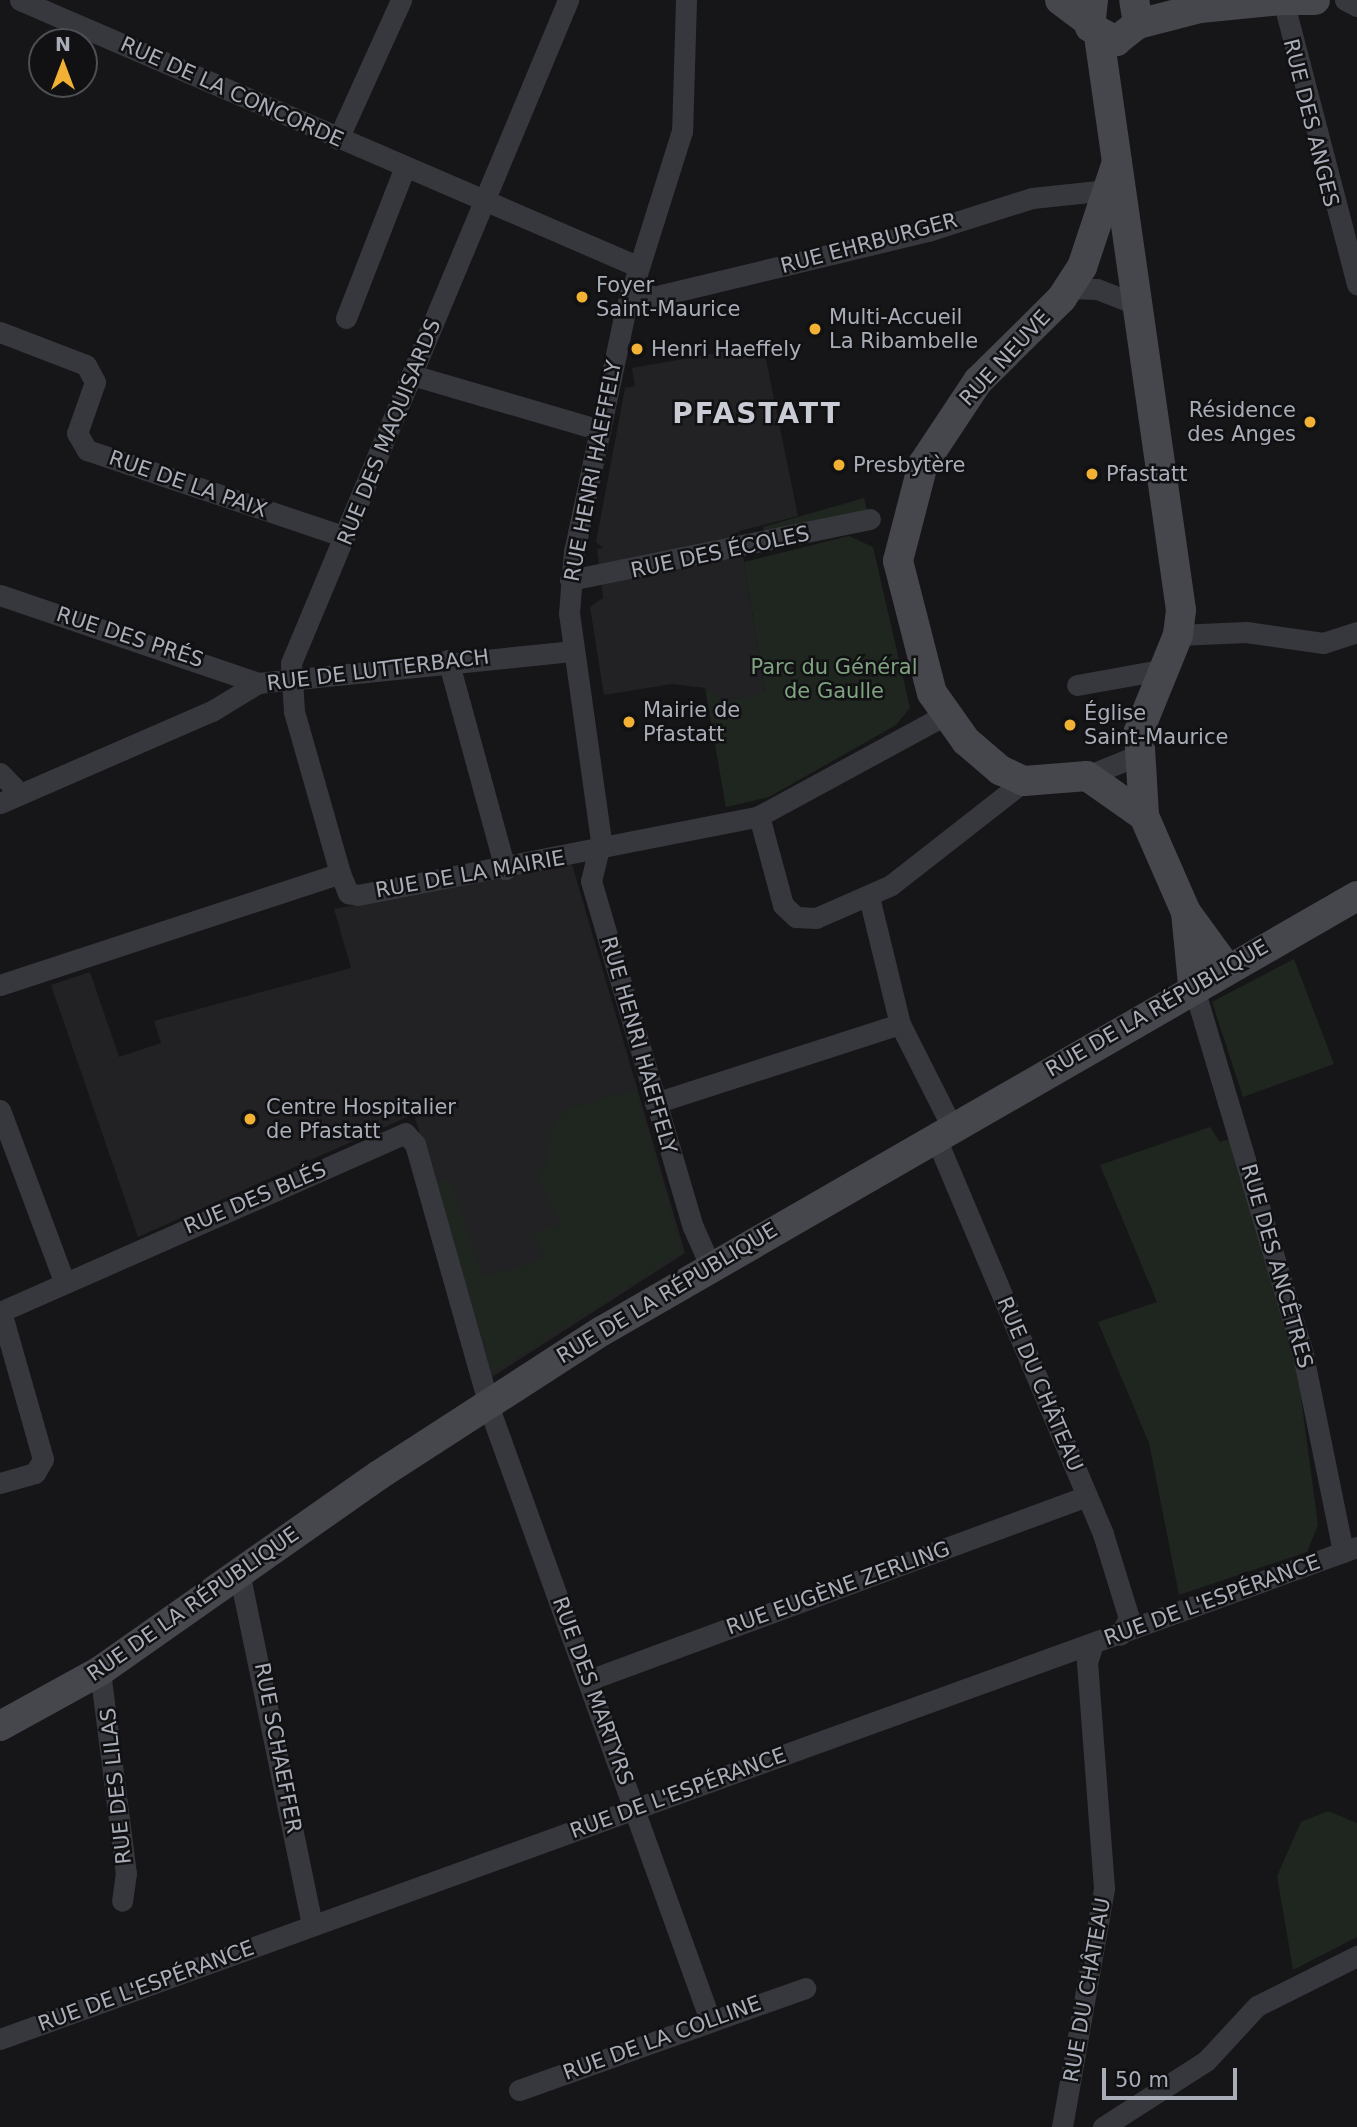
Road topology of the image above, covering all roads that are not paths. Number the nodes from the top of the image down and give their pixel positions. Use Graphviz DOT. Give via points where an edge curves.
graph roads {
  1 [pos="20,0"];
  2 [pos="401,0"];
  3 [pos="568,0"];
  4 [pos="686,0"];
  5 [pos="1060,0"];
  6 [pos="1283,0"];
  7 [pos="1315,0"];
  8 [pos="1345,0"];
  9 [pos="1357,6"];
  10 [pos="1116,17"];
  11 [pos="338,139"];
  12 [pos="1117,162"];
  13 [pos="404,169"];
  14 [pos="1108,190"];
  15 [pos="482,202"];
  16 [pos="637,266"];
  17 [pos="1357,285"];
  18 [pos="1068,288"];
  19 [pos="629,295"];
  20 [pos="1141,306"];
  21 [pos="346,318"];
  22 [pos="0,332"];
  23 [pos="412,375"];
  24 [pos="600,430"];
  25 [pos="870,519"];
  26 [pos="345,537"];
  27 [pos="570,580"];
  28 [pos="0,595"];
  29 [pos="1354,633"];
  30 [pos="1178,635"];
  31 [pos="571,651"];
  32 [pos="448,660"];
  33 [pos="1160,670"];
  34 [pos="289,678"];
  35 [pos="258,683"];
  36 [pos="1077,684"];
  37 [pos="943,716"];
  38 [pos="1136,756"];
  39 [pos="0,773"];
  40 [pos="1087,776"];
  41 [pos="1024,781"];
  42 [pos="20,794"];
  43 [pos="0,803"];
  44 [pos="759,816"];
  45 [pos="1144,816"];
  46 [pos="598,850"];
  47 [pos="505,869"];
  48 [pos="340,873"];
  49 [pos="1357,896"];
  50 [pos="869,897"];
  51 [pos="1186,912"];
  52 [pos="1226,967"];
  53 [pos="0,985"];
  54 [pos="1194,985"];
  55 [pos="901,1024"];
  56 [pos="655,1103"];
  57 [pos="0,1110"];
  58 [pos="943,1130"];
  59 [pos="710,1265"];
  60 [pos="64,1282"];
  61 [pos="0,1312"];
  62 [pos="491,1402"];
  63 [pos="0,1483"];
  64 [pos="1087,1496"];
  65 [pos="1350,1549"];
  66 [pos="239,1572"];
  67 [pos="1120,1635"];
  68 [pos="1093,1644"];
  69 [pos="100,1671"];
  70 [pos="589,1679"];
  71 [pos="0,1726"];
  72 [pos="635,1808"];
  73 [pos="122,1901"];
  74 [pos="312,1926"];
  75 [pos="1357,1956"];
  76 [pos="805,1988"];
  77 [pos="710,2020"];
  78 [pos="0,2039"];
  79 [pos="519,2090"];
  80 [pos="1062,2127"];
  81 [pos="1103,2127"];
  1 -- 11 [label="street, RUE DE LA CONCORDE"];
  2 -- 11 [label="street"];
  3 -- 15 [label="street, RUE DES MAQUISARDS"];
  4 -- 16 [label="street, RUE HENRI HAEFFELY" via="682,131"];
  5 -- 10 [label="main road"];
  6 -- 7 [label="main road"];
  6 -- 10 [label="main road"];
  6 -- 17 [label="street, RUE DES ANGES"];
  8 -- 9 [label="street"];
  10 -- 12 [label="main road" via="1110,83"];
  11 -- 13 [label="street, RUE DE LA CONCORDE"];
  12 -- 14 [label="main road, RUE NEUVE"];
  12 -- 20 [label="main road"];
  13 -- 15 [label="street, RUE DE LA CONCORDE"];
  13 -- 21 [label="street"];
  14 -- 18 [label="main road, RUE NEUVE" via="1094,241"];
  14 -- 19 [label="street, RUE EHRBURGER" via="1031,198 928,231 657,296"];
  15 -- 16 [label="street, RUE DE LA CONCORDE"];
  15 -- 23 [label="street, RUE DES MAQUISARDS"];
  16 -- 19 [label="street, RUE HENRI HAEFFELY"];
  18 -- 20 [label="street" via="1097,289"];
  18 -- 37 [label="main road, RUE NEUVE" via="957,409 912,492 898,561"];
  19 -- 24 [label="street, RUE HENRI HAEFFELY"];
  20 -- 30 [label="main road" via="1181,610"];
  22 -- 26 [label="street, RUE DE LA PAIX" via="86,365 94,382 77,433 87,450"];
  23 -- 24 [label="street"];
  23 -- 26 [label="street, RUE DES MAQUISARDS"];
  24 -- 27 [label="street, RUE HENRI HAEFFELY"];
  25 -- 27 [label="street, RUE DES ÉCOLES"];
  26 -- 34 [label="street, RUE DES MAQUISARDS"];
  27 -- 31 [label="street, RUE HENRI HAEFFELY"];
  28 -- 35 [label="street, RUE DES PRÉS"];
  29 -- 30 [label="street" via="1323,643 1246,632"];
  30 -- 33 [label="main road"];
  31 -- 32 [label="street, RUE DE LUTTERBACH"];
  31 -- 46 [label="street, RUE HENRI HAEFFELY" via="601,840"];
  32 -- 34 [label="street, RUE DE LUTTERBACH"];
  32 -- 47 [label="street"];
  33 -- 36 [label="street"];
  33 -- 38 [label="main road"];
  34 -- 35 [label="street, RUE DE LUTTERBACH"];
  34 -- 48 [label="street"];
  35 -- 42 [label="street, RUE DE LUTTERBACH" via="212,711"];
  37 -- 41 [label="main road" via="1000,770"];
  37 -- 44 [label="street, RUE DE LA MAIRIE"];
  38 -- 40 [label="street"];
  38 -- 45 [label="main road"];
  39 -- 42 [label="street"];
  40 -- 41 [label="main road"];
  40 -- 45 [label="main road"];
  41 -- 50 [label="street"];
  42 -- 43 [label="street, RUE DE LUTTERBACH"];
  44 -- 46 [label="street, RUE DE LA MAIRIE"];
  44 -- 50 [label="street" via="783,905 796,918 816,918"];
  45 -- 51 [label="main road"];
  46 -- 47 [label="street, RUE DE LA MAIRIE"];
  46 -- 56 [label="street, RUE HENRI HAEFFELY" via="591,881"];
  47 -- 48 [label="street, RUE DE LA MAIRIE" via="358,895 348,893"];
  48 -- 53 [label="street"];
  49 -- 52 [label="main road, RUE DE LA RÉPUBLIQUE"];
  50 -- 55 [label="street, RUE DU CHÂTEAU"];
  51 -- 52 [label="main road"];
  51 -- 54 [label="main road"];
  52 -- 54 [label="main road, RUE DE LA RÉPUBLIQUE"];
  54 -- 58 [label="main road, RUE DE LA RÉPUBLIQUE"];
  54 -- 65 [label="street, RUE DES ANCÊTRES" via="1306,1368"];
  55 -- 56 [label="street"];
  55 -- 58 [label="street, RUE DU CHÂTEAU"];
  56 -- 59 [label="street, RUE HENRI HAEFFELY"];
  57 -- 60 [label="street"];
  58 -- 59 [label="main road, RUE DE LA RÉPUBLIQUE"];
  58 -- 64 [label="street, RUE DU CHÂTEAU"];
  59 -- 62 [label="main road, RUE DE LA RÉPUBLIQUE"];
  60 -- 61 [label="street, RUE DES BLÉS"];
  60 -- 62 [label="street, RUE DES BLÉS" via="405,1133 415,1144"];
  61 -- 63 [label="street" via="43,1459 35,1474"];
  62 -- 66 [label="main road, RUE DE LA RÉPUBLIQUE"];
  62 -- 70 [label="street, RUE DES MARTYRS"];
  64 -- 67 [label="street, RUE DU CHÂTEAU" via="1129,1618"];
  64 -- 70 [label="street, RUE EUGÈNE ZERLING"];
  65 -- 67 [label="street, RUE DE L'ESPÉRANCE"];
  66 -- 69 [label="main road, RUE DE LA RÉPUBLIQUE"];
  66 -- 74 [label="street, RUE SCHAEFFER"];
  67 -- 68 [label="street, RUE DE L'ESPÉRANCE"];
  68 -- 72 [label="street, RUE DE L'ESPÉRANCE"];
  68 -- 80 [label="street, RUE DU CHÂTEAU" via="1087,1662 1104,1888"];
  69 -- 71 [label="main road, RUE DE LA RÉPUBLIQUE"];
  69 -- 73 [label="street, RUE DES LILAS" via="126,1873"];
  70 -- 72 [label="street, RUE DES MARTYRS"];
  72 -- 74 [label="street, RUE DE L'ESPÉRANCE"];
  72 -- 77 [label="street, RUE DES MARTYRS"];
  74 -- 78 [label="street, RUE DE L'ESPÉRANCE"];
  75 -- 81 [label="street" via="1257,2006 1206,2061"];
  76 -- 77 [label="street, RUE DE LA COLLINE"];
  77 -- 79 [label="street, RUE DE LA COLLINE"];
}
